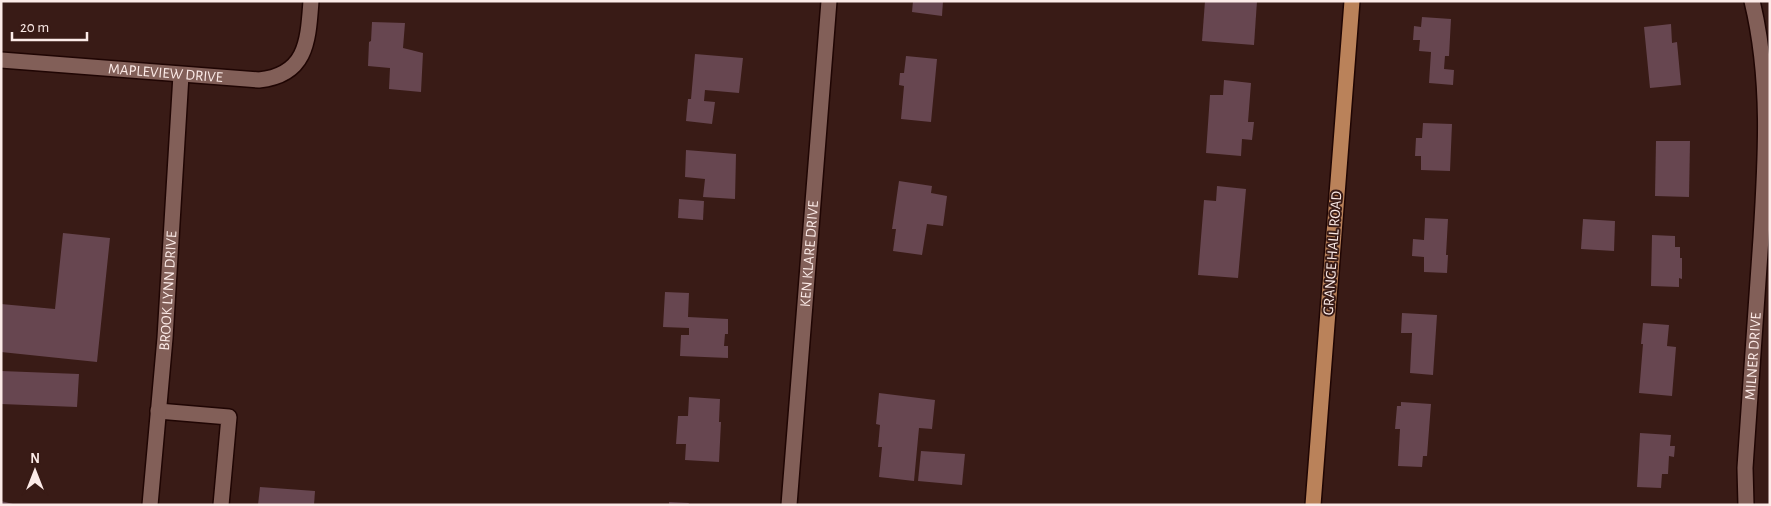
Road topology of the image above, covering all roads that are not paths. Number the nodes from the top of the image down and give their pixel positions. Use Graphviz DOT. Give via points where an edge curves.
graph roads {
  1 [pos="311,1"];
  2 [pos="829,1"];
  3 [pos="1352,1"];
  4 [pos="1752,1"];
  5 [pos="1,60"];
  6 [pos="181,76"];
  7 [pos="158,411"];
  8 [pos="150,505"];
  9 [pos="221,505"];
  10 [pos="789,505"];
  11 [pos="1313,505"];
  12 [pos="1746,505"];
  1 -- 6 [label="street, MAPLEVIEW DRIVE" via="306,47 297,62 282,75 259,80"];
  2 -- 10 [label="street, KEN KLARE DRIVE"];
  3 -- 11 [label="main road, GRANGE HALL ROAD"];
  4 -- 12 [label="street, MILNER DRIVE" via="1768,88 1745,468"];
  5 -- 6 [label="street, MAPLEVIEW DRIVE"];
  6 -- 7 [label="street, BROOK LYNN DRIVE"];
  7 -- 8 [label="street, BROOK LYNN DRIVE"];
  7 -- 9 [label="street" via="229,417"];
}
